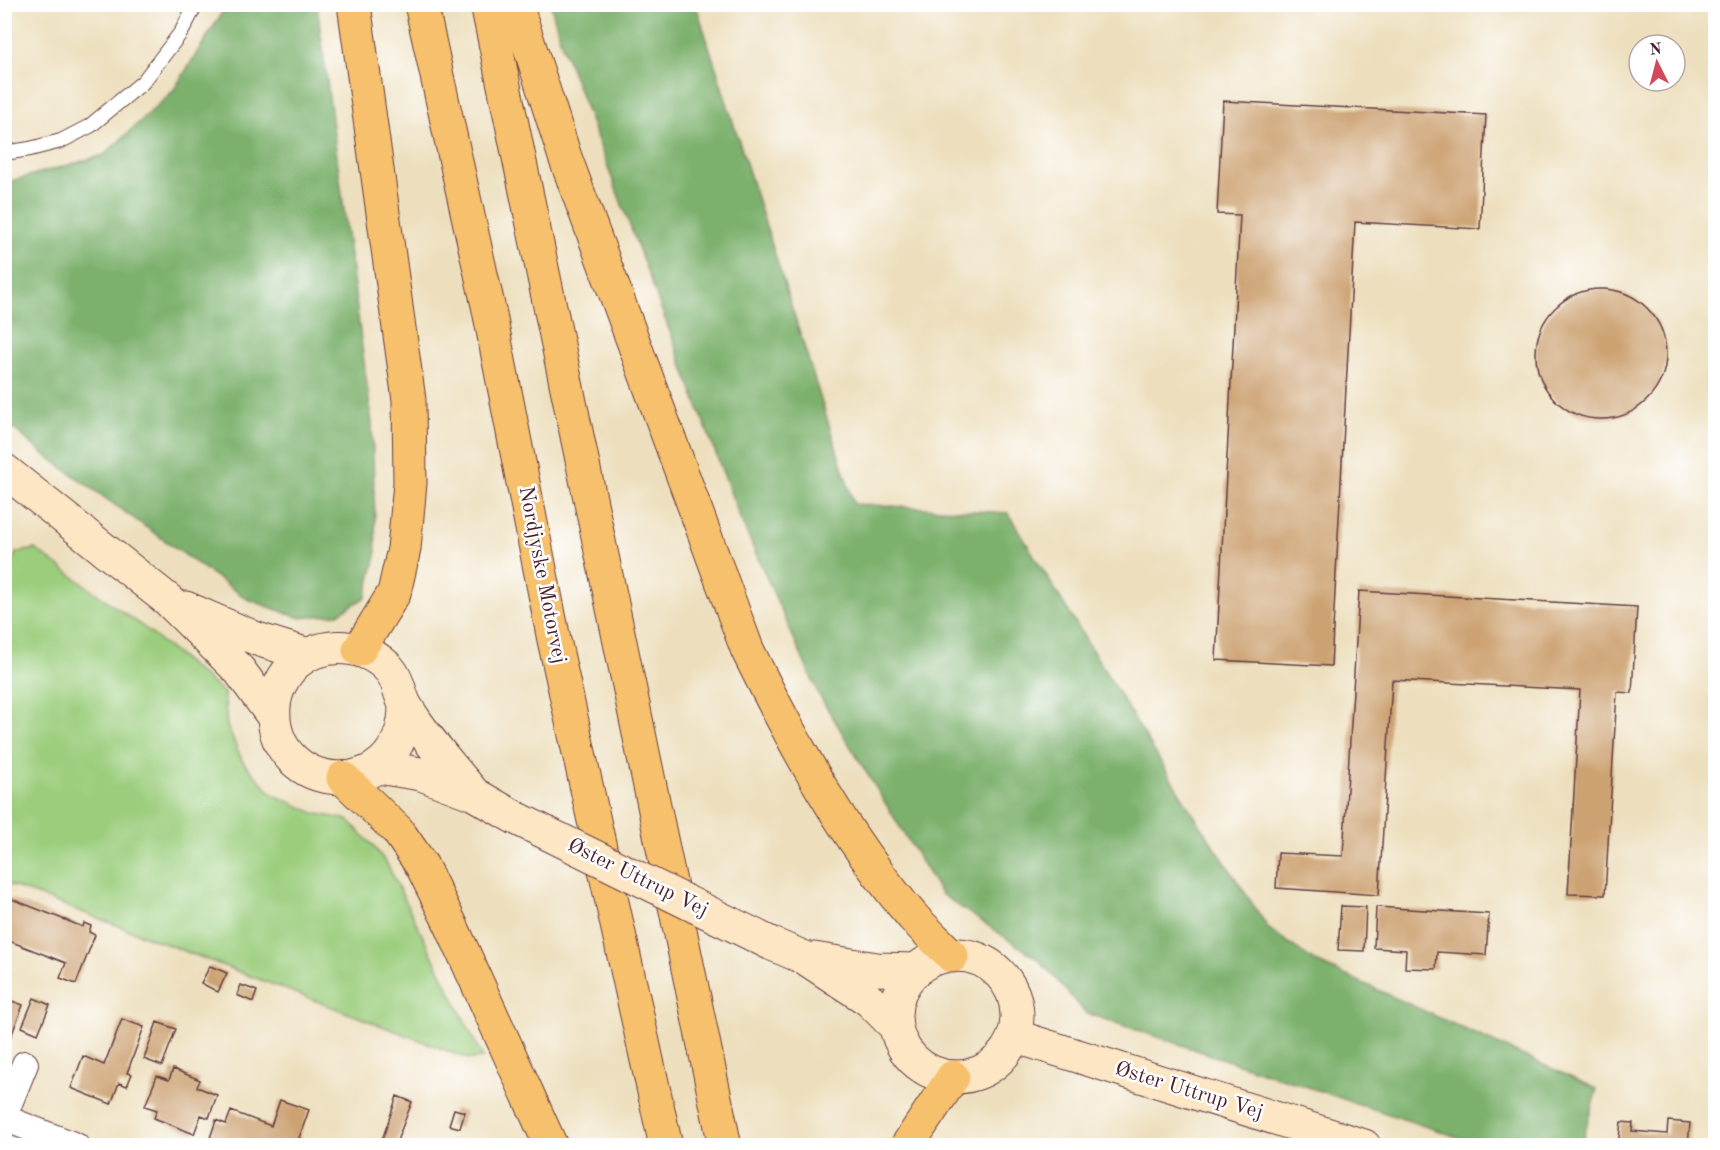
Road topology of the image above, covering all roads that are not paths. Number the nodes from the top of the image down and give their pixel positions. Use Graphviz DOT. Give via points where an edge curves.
graph roads {
  1 [pos="196,4"];
  2 [pos="354,4"];
  3 [pos="421,4"];
  4 [pos="488,4"];
  5 [pos="516,4"];
  6 [pos="4,153"];
  7 [pos="9,486"];
  8 [pos="168,600"];
  9 [pos="358,650"];
  10 [pos="308,655"];
  11 [pos="405,706"];
  12 [pos="273,716"];
  13 [pos="378,767"];
  14 [pos="343,778"];
  15 [pos="474,794"];
  16 [pos="952,956"];
  17 [pos="805,958"];
  18 [pos="917,970"];
  19 [pos="896,1026"];
  20 [pos="1014,1036"];
  21 [pos="25,1064"];
  22 [pos="953,1077"];
  23 [pos="4,1117"];
  24 [pos="76,1146"];
  25 [pos="551,1146"];
  26 [pos="666,1146"];
  27 [pos="725,1146"];
  28 [pos="907,1146"];
  29 [pos="1364,1146"];
  1 -- 6 [label="lane" via="182,31 143,82 90,126 61,141"];
  2 -- 9 [label="highway" via="409,400 410,483 404,549 394,593"];
  3 -- 26 [label="highway, Nordjyske Motorvej" via="489,310 554,640"];
  4 -- 27 [label="highway"];
  5 -- 16 [label="highway" via="565,157 747,650 832,808 914,918"];
  7 -- 8 [label="street"];
  8 -- 10 [label="street" via="257,639"];
  8 -- 12 [label="street" via="239,670"];
  9 -- 10 [label="street" via="324,648"];
  9 -- 11 [label="street" via="390,670"];
  10 -- 12 [label="street" via="286,674 274,701"];
  11 -- 13 [label="street" via="400,740"];
  11 -- 15 [label="street, Øster Uttrup Vej"];
  12 -- 14 [label="street" via="288,754 303,768 322,776"];
  13 -- 14 [label="street"];
  13 -- 15 [label="street, Øster Uttrup Vej" via="421,774"];
  14 -- 25 [label="highway" via="398,831 422,866"];
  15 -- 17 [label="street, Øster Uttrup Vej, bridge"];
  16 -- 18 [label="street" via="933,960"];
  16 -- 20 [label="street" via="972,957 1005,979 1014,997 1017,1016"];
  17 -- 18 [label="street, Øster Uttrup Vej" via="877,969"];
  17 -- 19 [label="street, Øster Uttrup Vej" via="869,1000"];
  18 -- 19 [label="street" via="899,995"];
  19 -- 22 [label="street" via="902,1046 915,1062 933,1073"];
  20 -- 22 [label="street" via="1005,1054 990,1067 973,1075"];
  20 -- 29 [label="street, Øster Uttrup Vej"];
  21 -- 23 [label="street"];
  22 -- 28 [label="highway"];
  23 -- 24 [label="street"];
}
